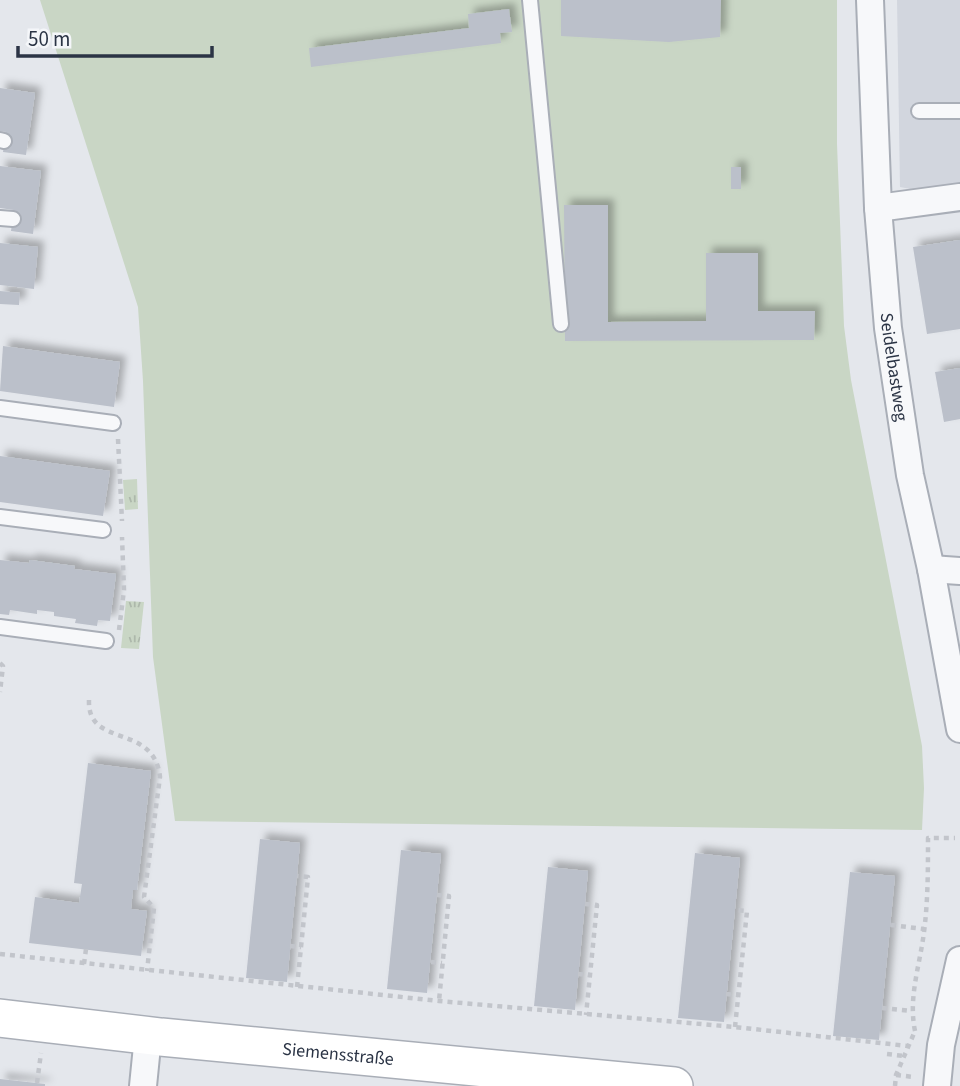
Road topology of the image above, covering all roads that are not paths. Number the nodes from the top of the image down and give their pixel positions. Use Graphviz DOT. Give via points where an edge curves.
graph roads {
  1 [pos="530,0"];
  2 [pos="870,0"];
  3 [pos="919,111"];
  4 [pos="960,111"];
  5 [pos="960,197"];
  6 [pos="878,208"];
  7 [pos="561,324"];
  8 [pos="0,408"];
  9 [pos="113,423"];
  10 [pos="0,517"];
  11 [pos="103,530"];
  12 [pos="931,569"];
  13 [pos="960,571"];
  14 [pos="0,627"];
  15 [pos="106,641"];
  16 [pos="960,729"];
  17 [pos="960,960"];
  18 [pos="0,1018"];
  19 [pos="148,1036"];
  20 [pos="144,1086"];
  21 [pos="674,1086"];
  22 [pos="937,1086"];
  1 -- 7 [label="lane"];
  2 -- 6 [label="street, Seidelbastweg"];
  3 -- 4 [label="lane"];
  5 -- 6 [label="street"];
  6 -- 12 [label="street, Seidelbastweg" via="897,396"];
  8 -- 9 [label="lane"];
  10 -- 11 [label="lane"];
  12 -- 13 [label="street"];
  12 -- 16 [label="street, Seidelbastweg"];
  14 -- 15 [label="lane"];
  17 -- 22 [label="street"];
  18 -- 19 [label="street, Siemensstraße"];
  19 -- 20 [label="street"];
  19 -- 21 [label="street, Siemensstraße"];
}
